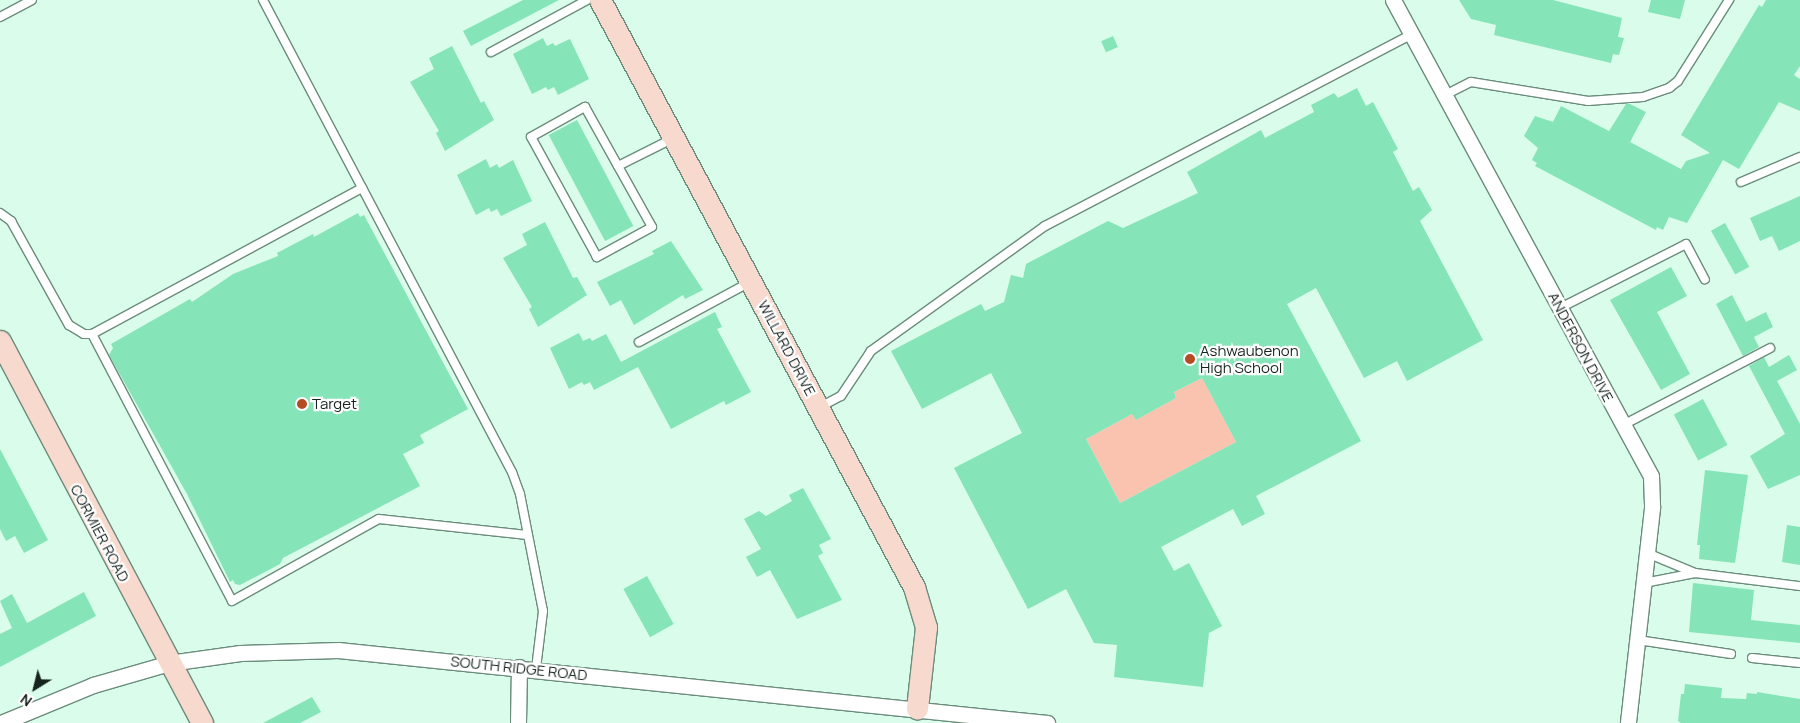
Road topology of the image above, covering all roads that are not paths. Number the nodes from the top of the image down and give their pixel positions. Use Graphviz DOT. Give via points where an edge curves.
graph roads {
  1 [pos="32,0"];
  2 [pos="263,0"];
  3 [pos="587,0"];
  4 [pos="600,0"];
  5 [pos="1393,0"];
  6 [pos="1729,0"];
  7 [pos="0,17"];
  8 [pos="1412,34"];
  9 [pos="491,52"];
  10 [pos="1445,95"];
  11 [pos="674,138"];
  12 [pos="1800,157"];
  13 [pos="618,166"];
  14 [pos="1741,182"];
  15 [pos="362,188"];
  16 [pos="0,213"];
  17 [pos="1705,279"];
  18 [pos="752,281"];
  19 [pos="1560,308"];
  20 [pos="92,334"];
  21 [pos="0,341"];
  22 [pos="639,342"];
  23 [pos="1770,348"];
  24 [pos="818,408"];
  25 [pos="1623,425"];
  26 [pos="528,535"];
  27 [pos="1647,553"];
  28 [pos="1695,573"];
  29 [pos="1644,583"];
  30 [pos="1800,586"];
  31 [pos="1638,640"];
  32 [pos="1731,654"];
  33 [pos="1752,658"];
  34 [pos="1800,663"];
  35 [pos="169,664"];
  36 [pos="519,667"];
  37 [pos="536,669"];
  38 [pos="917,709"];
  39 [pos="1,723"];
  40 [pos="202,723"];
  41 [pos="518,723"];
  42 [pos="1047,723"];
  43 [pos="1628,723"];
  1 -- 7 [label="lane"];
  2 -- 15 [label="lane"];
  3 -- 9 [label="lane"];
  4 -- 11 [label="street, WILLARD DRIVE"];
  5 -- 8 [label="street, ANDERSON DRIVE"];
  6 -- 10 [label="lane" via="1678,80 1668,88 1643,97 1588,101 1471,82"];
  8 -- 10 [label="street, ANDERSON DRIVE"];
  8 -- 24 [label="lane" via="1045,226 871,351 841,396"];
  10 -- 19 [label="street, ANDERSON DRIVE"];
  11 -- 13 [label="lane"];
  11 -- 18 [label="street, WILLARD DRIVE"];
  12 -- 14 [label="lane"];
  13 -- 13 [label="lane" via="585,107 531,137 597,257 652,227"];
  15 -- 20 [label="lane"];
  15 -- 26 [label="lane" via="512,472"];
  16 -- 20 [label="lane" via="11,221 69,325 84,334"];
  17 -- 19 [label="lane" via="1686,244"];
  18 -- 22 [label="lane"];
  18 -- 24 [label="street, WILLARD DRIVE"];
  19 -- 25 [label="street, ANDERSON DRIVE"];
  20 -- 26 [label="lane" via="232,601 379,519"];
  21 -- 35 [label="street, CORMIER ROAD"];
  23 -- 25 [label="lane"];
  24 -- 38 [label="street, WILLARD DRIVE" via="914,587 926,627"];
  25 -- 27 [label="street, ANDERSON DRIVE" via="1651,476 1652,508"];
  26 -- 37 [label="lane" via="543,611"];
  27 -- 28 [label="lane"];
  27 -- 29 [label="street, ANDERSON DRIVE"];
  28 -- 29 [label="lane"];
  28 -- 30 [label="lane"];
  29 -- 31 [label="street, ANDERSON DRIVE"];
  31 -- 32 [label="lane"];
  31 -- 43 [label="street, ANDERSON DRIVE"];
  33 -- 34 [label="lane"];
  35 -- 36 [label="street, SOUTH RIDGE ROAD" via="240,653 338,650"];
  35 -- 39 [label="street, SOUTH RIDGE ROAD" via="93,685"];
  35 -- 40 [label="street, CORMIER ROAD"];
  36 -- 37 [label="street, SOUTH RIDGE ROAD"];
  36 -- 41 [label="street"];
  37 -- 38 [label="street, SOUTH RIDGE ROAD"];
  38 -- 42 [label="street, SOUTH RIDGE ROAD"];
}
